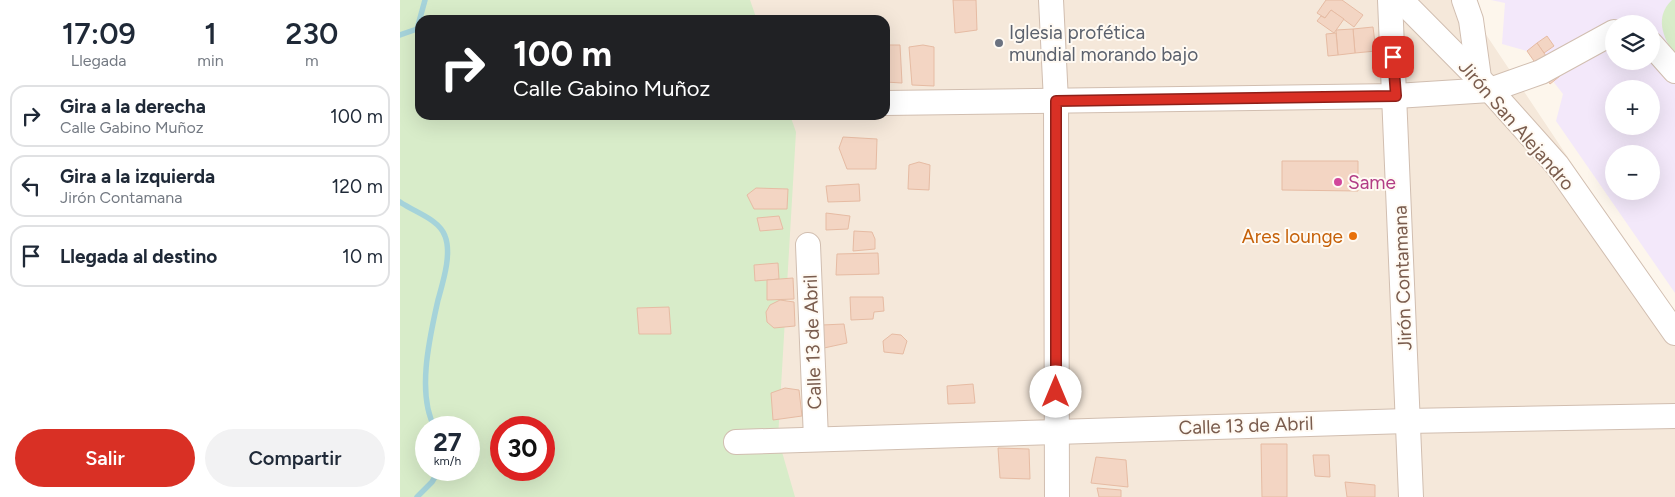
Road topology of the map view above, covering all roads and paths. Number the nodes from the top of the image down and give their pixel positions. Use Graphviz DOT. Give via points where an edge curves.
graph roads {
  1 [pos="1051,0"];
  2 [pos="1390,0"];
  3 [pos="1400,0"];
  4 [pos="1464,0"];
  5 [pos="1605,37"];
  6 [pos="1660,54"];
  7 [pos="1675,70"];
  8 [pos="1485,84"];
  9 [pos="1396,96"];
  10 [pos="1056,101"];
  11 [pos="890,103"];
  12 [pos="808,245"];
  13 [pos="1675,333"];
  14 [pos="1675,416"];
  15 [pos="1407,421"];
  16 [pos="1056,431"];
  17 [pos="816,439"];
  18 [pos="736,442"];
  19 [pos="1057,497"];
  20 [pos="1411,497"];
  1 -- 10 [label="street"];
  2 -- 9 [label="street, Jirón Contamana"];
  3 -- 8 [label="street, Jirón San Alejandro"];
  4 -- 8 [label="street"];
  5 -- 8 [label="street" via="1541,72"];
  6 -- 7 [label="street"];
  8 -- 9 [label="street"];
  8 -- 13 [label="street, Jirón San Alejandro" via="1557,165"];
  9 -- 10 [label="street"];
  9 -- 15 [label="street, Jirón Contamana"];
  10 -- 11 [label="street"];
  10 -- 16 [label="street"];
  12 -- 17 [label="street, Calle 13 de Abril"];
  14 -- 15 [label="street, Calle 13 de Abril"];
  15 -- 16 [label="street, Calle 13 de Abril"];
  15 -- 20 [label="street, Jirón Contamana"];
  16 -- 17 [label="street, Calle 13 de Abril"];
  16 -- 19 [label="street"];
  17 -- 18 [label="street, Calle 13 de Abril"];
}
